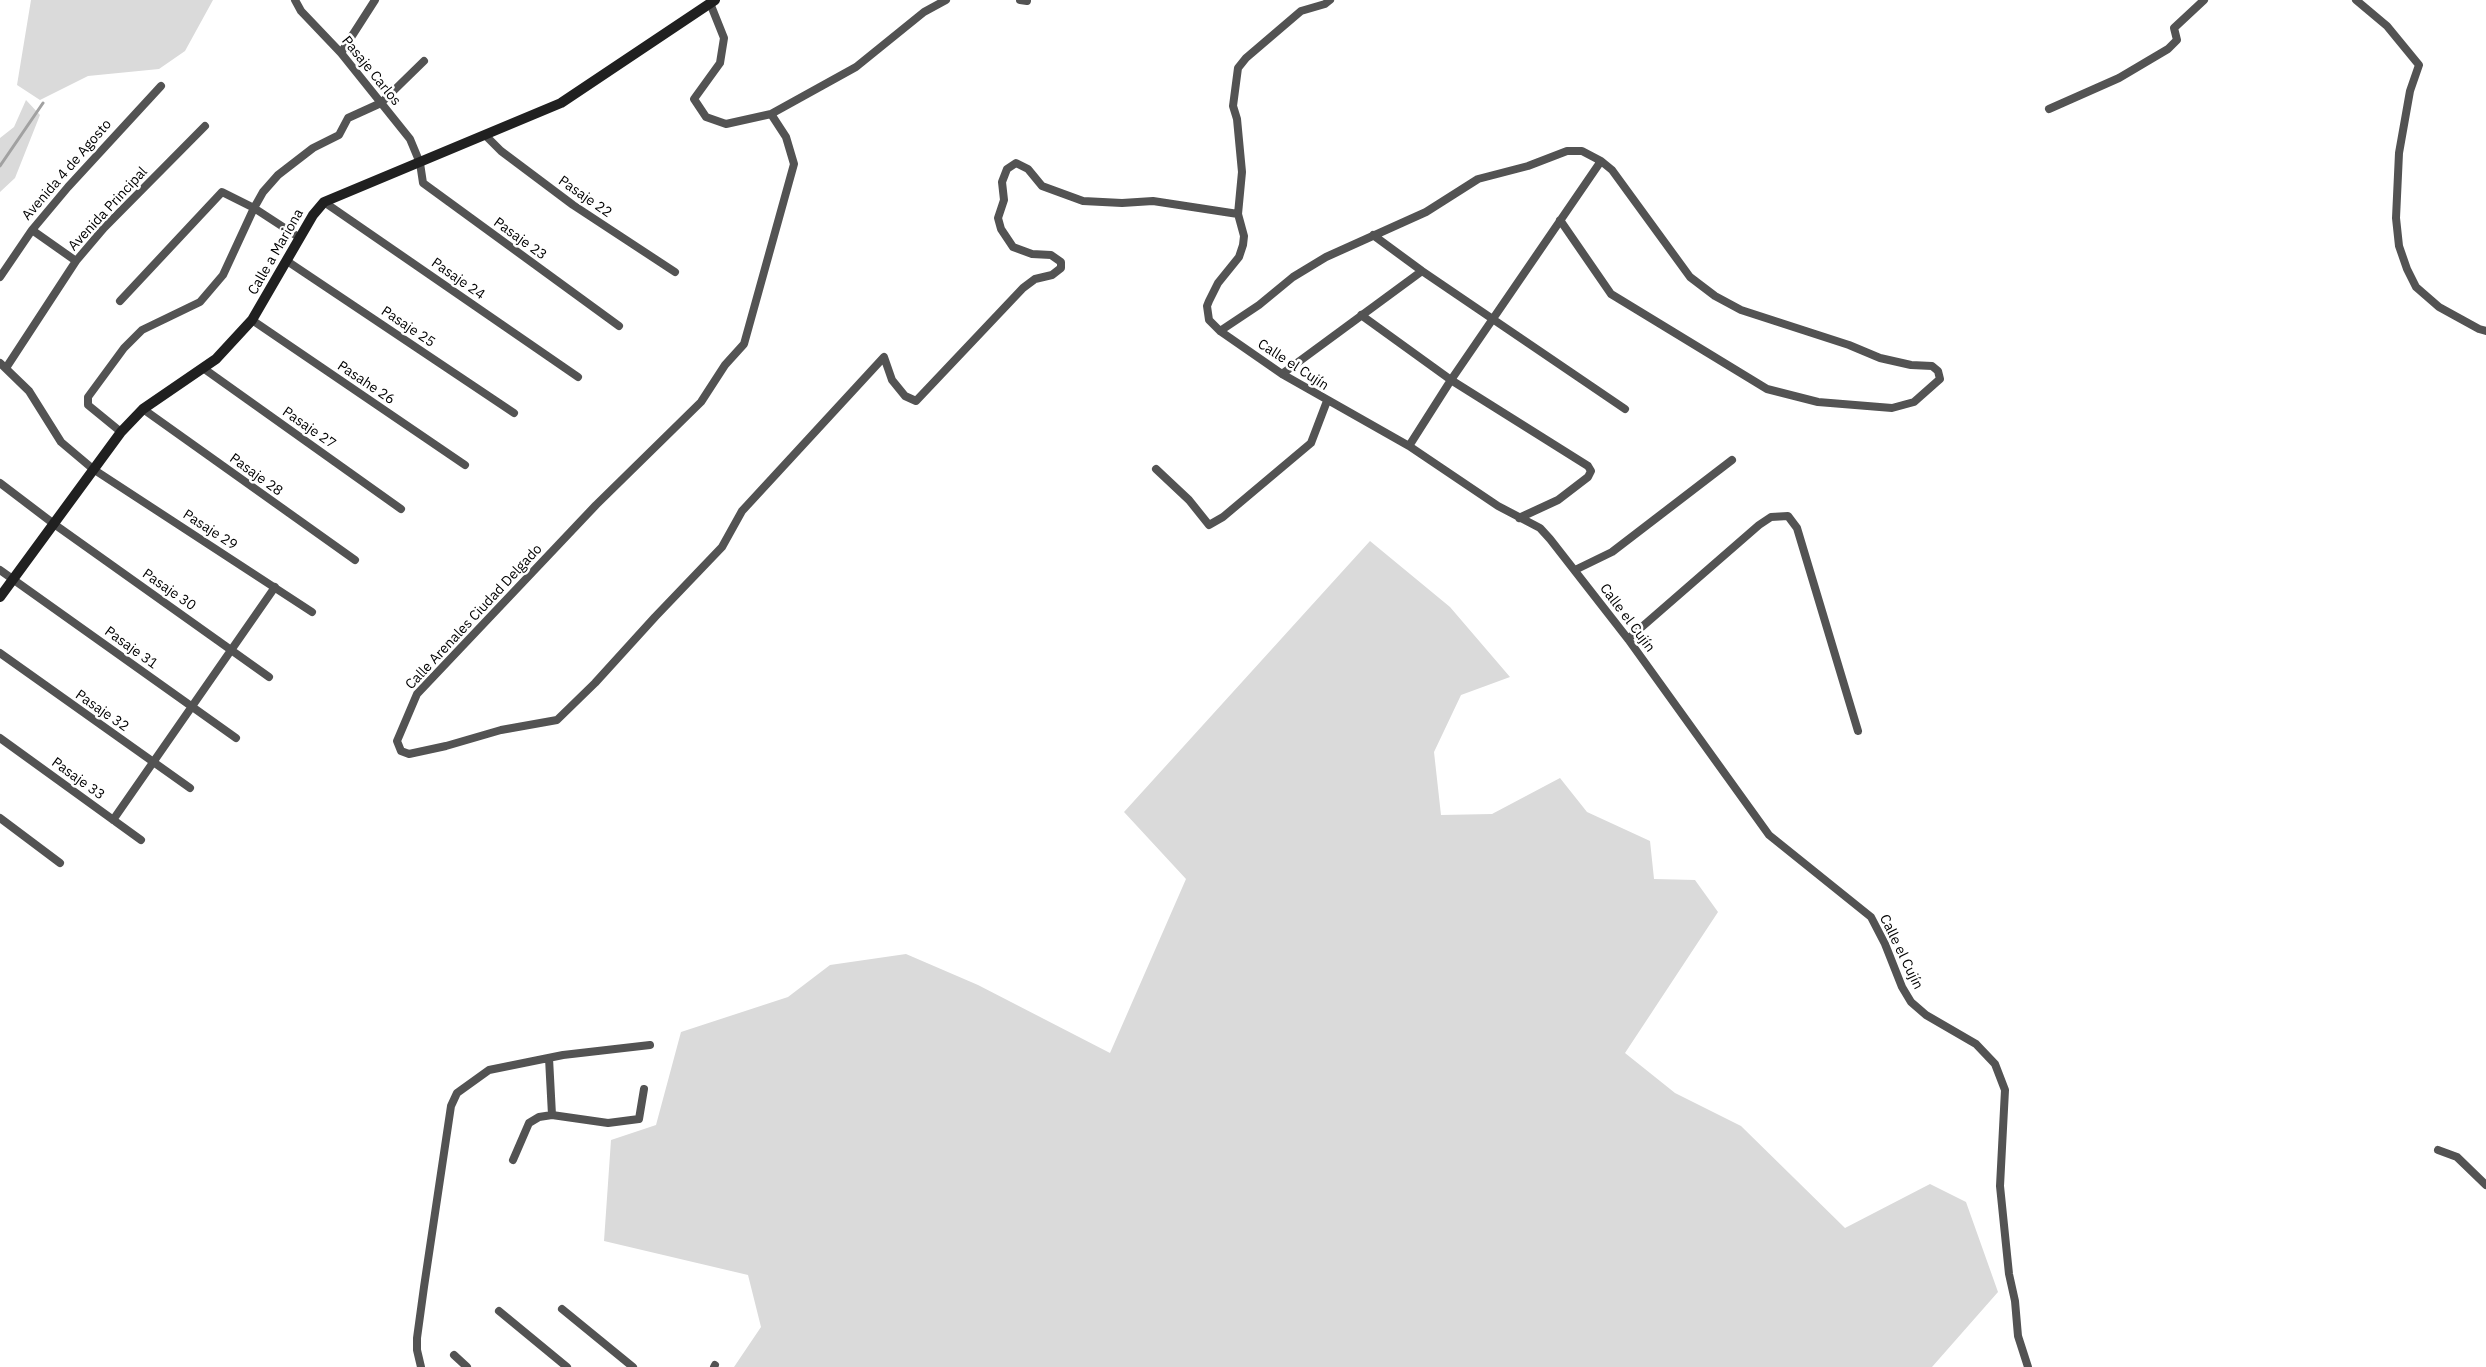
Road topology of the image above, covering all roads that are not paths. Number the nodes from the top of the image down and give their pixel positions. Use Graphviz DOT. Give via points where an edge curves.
graph roads {
  1 [pos="295,0"];
  2 [pos="375,0"];
  3 [pos="946,0"];
  4 [pos="1330,0"];
  5 [pos="2204,0"];
  6 [pos="2357,0"];
  7 [pos="712,2"];
  8 [pos="341,53"];
  9 [pos="424,61"];
  10 [pos="161,86"];
  11 [pos="381,103"];
  12 [pos="2049,109"];
  13 [pos="771,114"];
  14 [pos="205,126"];
  15 [pos="485,135"];
  16 [pos="1601,161"];
  17 [pos="420,163"];
  18 [pos="324,202"];
  19 [pos="254,208"];
  20 [pos="1238,214"];
  21 [pos="1560,220"];
  22 [pos="32,230"];
  23 [pos="1373,235"];
  24 [pos="300,238"];
  25 [pos="76,261"];
  26 [pos="287,262"];
  27 [pos="1422,271"];
  28 [pos="675,272"];
  29 [pos="0,277"];
  30 [pos="120,301"];
  31 [pos="1361,315"];
  32 [pos="252,320"];
  33 [pos="1493,320"];
  34 [pos="619,326"];
  35 [pos="2486,330"];
  36 [pos="1220,331"];
  37 [pos="3,366"];
  38 [pos="203,368"];
  39 [pos="1282,374"];
  40 [pos="578,377"];
  41 [pos="1451,380"];
  42 [pos="1327,401"];
  43 [pos="143,409"];
  44 [pos="1625,409"];
  45 [pos="514,412"];
  46 [pos="121,432"];
  47 [pos="1409,446"];
  48 [pos="1732,460"];
  49 [pos="465,466"];
  50 [pos="1156,468"];
  51 [pos="93,469"];
  52 [pos="0,483"];
  53 [pos="401,509"];
  54 [pos="1519,518"];
  55 [pos="54,524"];
  56 [pos="355,560"];
  57 [pos="0,570"];
  58 [pos="1575,570"];
  59 [pos="12,579"];
  60 [pos="275,587"];
  61 [pos="0,597"];
  62 [pos="312,612"];
  63 [pos="1628,639"];
  64 [pos="232,651"];
  65 [pos="0,654"];
  66 [pos="269,678"];
  67 [pos="192,707"];
  68 [pos="1858,731"];
  69 [pos="0,738"];
  70 [pos="236,738"];
  71 [pos="154,762"];
  72 [pos="190,788"];
  73 [pos="0,818"];
  74 [pos="113,820"];
  75 [pos="141,840"];
  76 [pos="60,863"];
  77 [pos="650,1045"];
  78 [pos="549,1058"];
  79 [pos="644,1089"];
  80 [pos="552,1115"];
  81 [pos="2438,1150"];
  82 [pos="513,1160"];
  83 [pos="2486,1185"];
  84 [pos="562,1309"];
  85 [pos="499,1310"];
  86 [pos="454,1355"];
  87 [pos="421,1367"];
  88 [pos="467,1367"];
  89 [pos="567,1367"];
  90 [pos="632,1367"];
  91 [pos="2028,1367"];
  1 -- 8 [label="street, Pasaje Carlos" via="301,11"];
  2 -- 8 [label="street"];
  3 -- 13 [label="street" via="924,12 856,67"];
  4 -- 20 [label="street, Calle el Cujín" via="1301,11 1238,68 1233,106 1242,172"];
  5 -- 12 [label="street" via="2174,28 2177,40 2168,49 2119,78"];
  6 -- 35 [label="street" via="2387,26 2419,65 2410,91 2399,153 2396,218 2399,246 2407,269 2416,287 2439,307"];
  7 -- 13 [label="street" via="724,38 720,63 694,99 698,108 706,117 726,124"];
  7 -- 15 [label="main road" via="574,96"];
  8 -- 11 [label="street, Pasaje Carlos"];
  9 -- 11 [label="street"];
  10 -- 22 [label="street, Avenida 4 de Agosto"];
  11 -- 17 [label="street, Pasaje Carlos" via="410,139"];
  11 -- 19 [label="street" via="348,118 339,135 313,148 278,175"];
  13 -- 20 [label="street, Calle Arenales Ciudad Delgado" via="786,137 794,164 744,344 701,402 596,505 417,694 398,741 401,750 409,754 502,730 557,720 722,547 742,510 884,357 892,380 905,396 916,401 1024,288 1035,279 1052,275 1061,268 1060,262 1051,255 1032,254 1013,247 1001,229 998,218 1004,200 1002,182 1007,169 1016,163 1028,169 1042,186 1082,201 1153,201"];
  14 -- 25 [label="street, Avenida Principal" via="104,228"];
  15 -- 17 [label="main road"];
  15 -- 28 [label="street, Pasaje 22" via="501,151 573,205"];
  16 -- 21 [label="street"];
  16 -- 21 [label="street" via="1612,170 1690,277 1715,296 1741,310 1880,358 1911,366 1932,366 1940,379 1914,402 1892,408 1818,402 1767,388 1611,294"];
  16 -- 23 [label="street" via="1582,152 1567,151 1528,166 1478,179 1426,212"];
  17 -- 18 [label="main road"];
  17 -- 34 [label="street, Pasaje 23" via="423,183"];
  18 -- 24 [label="main road, Calle a Mariona"];
  18 -- 40 [label="street, Pasaje 24"];
  19 -- 24 [label="street"];
  19 -- 30 [label="street" via="222,192"];
  19 -- 46 [label="street" via="232,258 214,288 200,302 142,330 124,348 88,397 88,405 93,412"];
  20 -- 36 [label="street, Calle el Cujín" via="1244,236 1242,249 1218,283 1207,306 1209,320"];
  21 -- 33 [label="street"];
  22 -- 25 [label="street"];
  22 -- 29 [label="street, Avenida 4 de Agosto"];
  23 -- 27 [label="street"];
  23 -- 36 [label="street" via="1293,277"];
  24 -- 26 [label="main road, Calle a Mariona"];
  25 -- 37 [label="street, Avenida Principal"];
  26 -- 32 [label="main road, Calle a Mariona"];
  26 -- 45 [label="street, Pasaje 25"];
  27 -- 31 [label="street"];
  27 -- 33 [label="street"];
  31 -- 39 [label="street"];
  31 -- 41 [label="street"];
  32 -- 38 [label="main road, Calle a Mariona" via="232,345"];
  32 -- 49 [label="street, Pasahe 26"];
  33 -- 41 [label="street"];
  33 -- 44 [label="street"];
  36 -- 39 [label="street, Calle el Cujín"];
  37 -- 51 [label="street, Pasaje 29" via="29,390 61,442"];
  38 -- 43 [label="main road, Calle a Mariona"];
  38 -- 53 [label="street, Pasaje 27"];
  39 -- 42 [label="street, Calle el Cujín"];
  41 -- 47 [label="street"];
  41 -- 54 [label="street" via="1588,466 1591,471 1588,477 1558,500"];
  42 -- 47 [label="street, Calle el Cujín"];
  42 -- 50 [label="street" via="1311,443 1223,518 1209,525"];
  43 -- 46 [label="main road, Calle a Mariona"];
  43 -- 56 [label="street, Pasaje 28"];
  46 -- 51 [label="main road, Calle a Mariona"];
  47 -- 54 [label="street, Calle el Cujín"];
  48 -- 58 [label="street" via="1612,552"];
  51 -- 55 [label="main road, Calle a Mariona"];
  51 -- 60 [label="street, Pasaje 29"];
  52 -- 55 [label="street, Pasaje 30"];
  54 -- 58 [label="street, Calle el Cujín" via="1540,528"];
  55 -- 59 [label="main road, Calle a Mariona"];
  55 -- 64 [label="street, Pasaje 30"];
  57 -- 59 [label="street, Pasaje 31"];
  58 -- 63 [label="street, Calle el Cujín"];
  59 -- 61 [label="main road, Calle a Mariona"];
  59 -- 67 [label="street, Pasaje 31"];
  60 -- 62 [label="street, Pasaje 29"];
  60 -- 64 [label="street"];
  63 -- 68 [label="street" via="1759,525 1771,517 1788,516 1803,545"];
  63 -- 91 [label="street, Calle el Cujín" via="1769,835 1871,918 1911,1002 1926,1015 1976,1044 1999,1071 2005,1090 2000,1186 2018,1336"];
  64 -- 66 [label="street, Pasaje 30"];
  64 -- 67 [label="street"];
  65 -- 71 [label="street, Pasaje 32"];
  67 -- 70 [label="street, Pasaje 31"];
  67 -- 71 [label="street"];
  69 -- 74 [label="street, Pasaje 33"];
  71 -- 72 [label="street, Pasaje 32"];
  71 -- 74 [label="street"];
  73 -- 76 [label="street"];
  74 -- 75 [label="street, Pasaje 33"];
  77 -- 78 [label="street"];
  78 -- 80 [label="street"];
  78 -- 87 [label="street" via="490,1070 457,1092 451,1106 417,1338"];
  79 -- 80 [label="street" via="639,1119 608,1123"];
  80 -- 82 [label="street" via="529,1123"];
  81 -- 83 [label="street" via="2457,1156"];
  84 -- 90 [label="street"];
  85 -- 89 [label="street"];
  86 -- 88 [label="street"];
}
